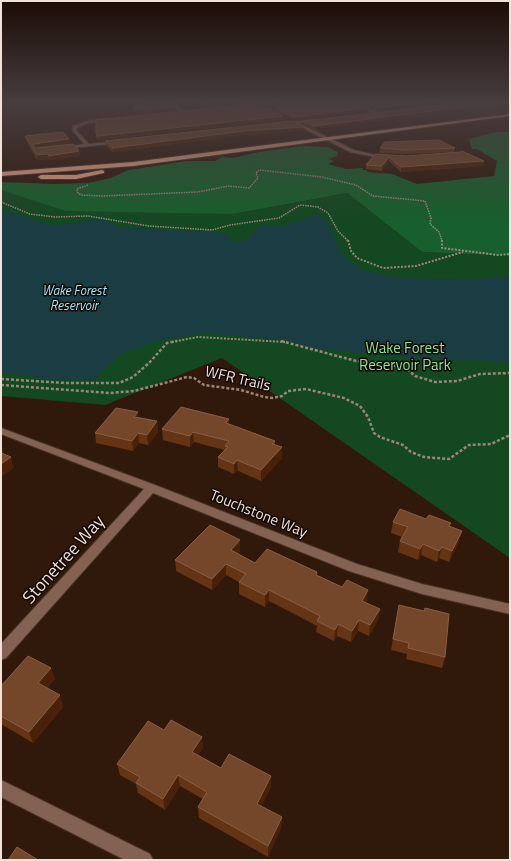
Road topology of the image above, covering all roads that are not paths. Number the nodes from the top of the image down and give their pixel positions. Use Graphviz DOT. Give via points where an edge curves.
graph roads {
  1 [pos="85,142"];
  2 [pos="117,142"];
  3 [pos="302,142"];
  4 [pos="334,142"];
  5 [pos="88,146"];
  6 [pos="58,149"];
  7 [pos="393,158"];
  8 [pos="133,164"];
  9 [pos="75,169"];
  10 [pos="1,175"];
  11 [pos="76,177"];
  12 [pos="1,431"];
  13 [pos="151,488"];
  14 [pos="510,609"];
  15 [pos="1,654"];
  16 [pos="1,788"];
  17 [pos="144,860"];
  1 -- 5 [label="street"];
  2 -- 5 [label="street"];
  3 -- 8 [label="main road"];
  4 -- 7 [label="street" via="366,155"];
  5 -- 6 [label="street"];
  8 -- 9 [label="main road"];
  8 -- 11 [label="main road"];
  9 -- 10 [label="main road"];
  9 -- 11 [label="main road" via="78,171"];
  10 -- 11 [label="main road"];
  12 -- 13 [label="street, Touchstone Way"];
  13 -- 14 [label="street, Touchstone Way" via="353,568 422,589"];
  13 -- 15 [label="street, Stonetree Way"];
  16 -- 17 [label="street"];
}
